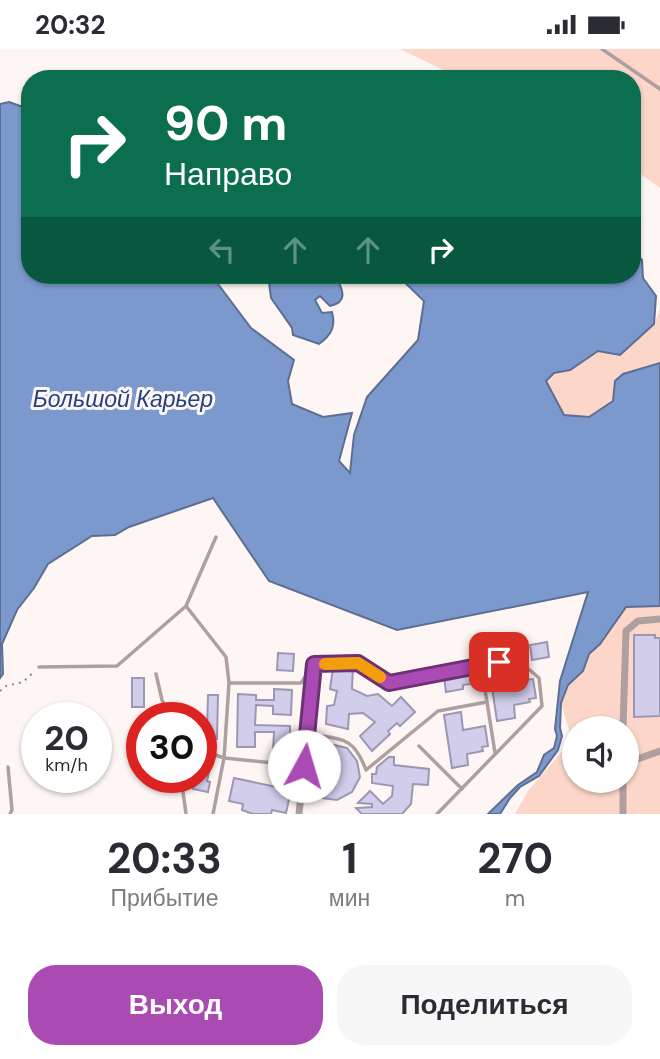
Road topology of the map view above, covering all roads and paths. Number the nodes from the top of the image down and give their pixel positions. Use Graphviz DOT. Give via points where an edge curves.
graph roads {
  1 [pos="602,49"];
  2 [pos="632,70"];
  3 [pos="641,76"];
  4 [pos="660,89"];
  5 [pos="216,537"];
  6 [pos="186,606"];
  7 [pos="660,619"];
  8 [pos="314,664"];
  9 [pos="481,666"];
  10 [pos="39,667"];
  11 [pos="156,674"];
  12 [pos="229,683"];
  13 [pos="0,691"];
  14 [pos="163,702"];
  15 [pos="487,702"];
  16 [pos="623,716"];
  17 [pos="308,734"];
  18 [pos="419,746"];
  19 [pos="660,751"];
  20 [pos="495,754"];
  21 [pos="217,756"];
  22 [pos="224,758"];
  23 [pos="639,758"];
  24 [pos="304,766"];
  25 [pos="8,767"];
  26 [pos="461,789"];
  27 [pos="183,793"];
  28 [pos="623,793"];
  29 [pos="10,814"];
  30 [pos="186,814"];
  31 [pos="213,814"];
  32 [pos="299,814"];
  33 [pos="437,814"];
  34 [pos="623,814"];
  1 -- 2 [label="lane"];
  3 -- 4 [label="lane"];
  5 -- 6 [label="lane"];
  6 -- 10 [label="lane" via="117,666"];
  6 -- 12 [label="lane" via="226,657"];
  7 -- 16 [label="street" via="638,621 626,631"];
  8 -- 9 [label="lane" via="358,663 389,683"];
  8 -- 12 [label="lane" via="301,683"];
  8 -- 17 [label="street"];
  9 -- 15 [label="lane"];
  9 -- 20 [label="lane" via="517,659 539,678 542,706"];
  10 -- 13 [label="path" via="23,682"];
  11 -- 14 [label="lane"];
  12 -- 22 [label="lane"];
  15 -- 17 [label="lane" via="438,711 366,770 348,741"];
  15 -- 20 [label="lane"];
  17 -- 24 [label="street"];
  18 -- 26 [label="lane"];
  19 -- 23 [label="street"];
  20 -- 26 [label="lane"];
  21 -- 22 [label="lane"];
  22 -- 24 [label="lane"];
  22 -- 31 [label="lane"];
  24 -- 32 [label="street"];
  25 -- 29 [label="lane"];
  26 -- 33 [label="lane"];
  27 -- 30 [label="lane"];
  28 -- 34 [label="street"];
}
